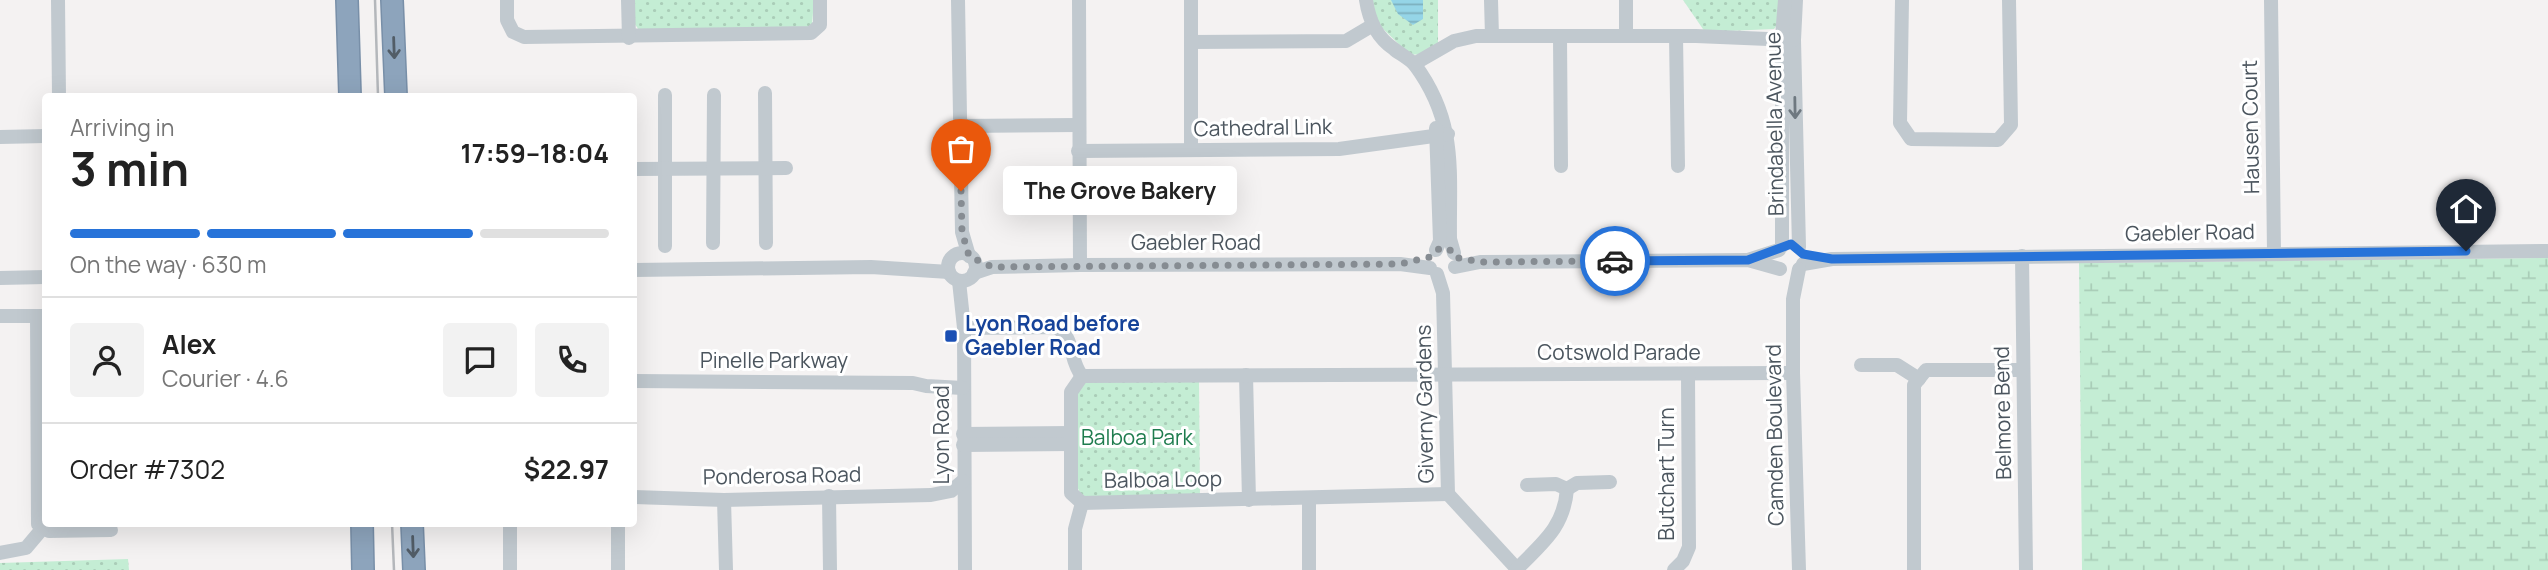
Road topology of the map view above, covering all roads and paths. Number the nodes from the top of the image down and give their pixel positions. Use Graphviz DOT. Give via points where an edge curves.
graph roads {
  1 [pos="58,0"];
  2 [pos="347,0"];
  3 [pos="392,0"];
  4 [pos="507,0"];
  5 [pos="628,0"];
  6 [pos="820,0"];
  7 [pos="958,0"];
  8 [pos="1079,0"];
  9 [pos="1191,0"];
  10 [pos="1366,0"];
  11 [pos="1491,0"];
  12 [pos="1626,0"];
  13 [pos="1785,0"];
  14 [pos="1797,0"];
  15 [pos="1902,0"];
  16 [pos="2009,0"];
  17 [pos="2271,0"];
  18 [pos="1373,25"];
  19 [pos="1492,36"];
  20 [pos="1626,36"];
  21 [pos="1676,36"];
  22 [pos="1560,37"];
  23 [pos="629,38"];
  24 [pos="1788,39"];
  25 [pos="1191,42"];
  26 [pos="1416,68"];
  27 [pos="59,93"];
  28 [pos="351,93"];
  29 [pos="396,93"];
  30 [pos="765,93"];
  31 [pos="665,95"];
  32 [pos="714,95"];
  33 [pos="1078,125"];
  34 [pos="960,126"];
  35 [pos="1442,134"];
  36 [pos="42,136"];
  37 [pos="0,137"];
  38 [pos="1191,150"];
  39 [pos="1078,151"];
  40 [pos="1561,166"];
  41 [pos="1678,166"];
  42 [pos="666,167"];
  43 [pos="714,168"];
  44 [pos="765,168"];
  45 [pos="786,168"];
  46 [pos="637,169"];
  47 [pos="713,243"];
  48 [pos="766,243"];
  49 [pos="665,246"];
  50 [pos="1780,248"];
  51 [pos="2548,251"];
  52 [pos="2274,253"];
  53 [pos="2022,256"];
  54 [pos="1801,259"];
  55 [pos="1748,260"];
  56 [pos="1433,262"];
  57 [pos="1454,262"];
  58 [pos="1080,265"];
  59 [pos="963,267"];
  60 [pos="637,270"];
  61 [pos="1781,270"];
  62 [pos="42,277"];
  63 [pos="0,278"];
  64 [pos="1443,293"];
  65 [pos="1793,299"];
  66 [pos="0,316"];
  67 [pos="41,316"];
  68 [pos="964,328"];
  69 [pos="1861,366"];
  70 [pos="2023,370"];
  71 [pos="1793,373"];
  72 [pos="1444,374"];
  73 [pos="1688,374"];
  74 [pos="1246,375"];
  75 [pos="1082,376"];
  76 [pos="1919,379"];
  77 [pos="637,381"];
  78 [pos="963,383"];
  79 [pos="963,439"];
  80 [pos="1071,439"];
  81 [pos="963,481"];
  82 [pos="1610,482"];
  83 [pos="1527,485"];
  84 [pos="1567,489"];
  85 [pos="1448,494"];
  86 [pos="930,495"];
  87 [pos="829,496"];
  88 [pos="637,497"];
  89 [pos="1309,499"];
  90 [pos="724,500"];
  91 [pos="1249,500"];
  92 [pos="1082,503"];
  93 [pos="964,508"];
  94 [pos="362,527"];
  95 [pos="412,527"];
  96 [pos="510,527"];
  97 [pos="618,527"];
  98 [pos="42,528"];
  99 [pos="102,528"];
  100 [pos="0,553"];
  101 [pos="363,570"];
  102 [pos="414,570"];
  103 [pos="510,570"];
  104 [pos="618,570"];
  105 [pos="726,570"];
  106 [pos="830,570"];
  107 [pos="965,570"];
  108 [pos="1075,570"];
  109 [pos="1309,570"];
  110 [pos="1517,570"];
  111 [pos="1674,570"];
  112 [pos="1799,570"];
  113 [pos="1914,570"];
  114 [pos="2026,570"];
  1 -- 27 [label="street"];
  2 -- 28 [label="highway"];
  3 -- 29 [label="highway, one-way"];
  4 -- 23 [label="street" via="507,20 513,32 524,37"];
  5 -- 23 [label="street"];
  6 -- 23 [label="street" via="820,25 811,33"];
  7 -- 34 [label="street, Lyon Road"];
  8 -- 33 [label="street"];
  9 -- 25 [label="street"];
  10 -- 18 [label="street"];
  11 -- 19 [label="street"];
  12 -- 20 [label="street"];
  13 -- 24 [label="street, Brindabella Avenue"];
  14 -- 24 [label="street, Brindabella Avenue"];
  15 -- 16 [label="street" via="1900,123 1911,139 1998,140 2011,125"];
  17 -- 52 [label="street, Hausen Court"];
  18 -- 25 [label="street" via="1346,41"];
  18 -- 26 [label="street" via="1387,45"];
  19 -- 22 [label="street"];
  19 -- 26 [label="street" via="1454,41"];
  20 -- 21 [label="street"];
  20 -- 22 [label="street"];
  21 -- 24 [label="street"];
  21 -- 41 [label="street"];
  22 -- 40 [label="street"];
  24 -- 50 [label="street, Brindabella Avenue"];
  24 -- 54 [label="street, Brindabella Avenue, one-way"];
  25 -- 38 [label="street"];
  26 -- 35 [label="street"];
  30 -- 44 [label="street"];
  31 -- 42 [label="street"];
  32 -- 43 [label="street"];
  33 -- 34 [label="street"];
  33 -- 39 [label="street"];
  34 -- 59 [label="street, Lyon Road"];
  35 -- 38 [label="street, Cathedral Link" via="1339,149"];
  35 -- 56 [label="street" via="1440,241"];
  35 -- 57 [label="street"];
  36 -- 37 [label="street"];
  38 -- 39 [label="street, Cathedral Link"];
  39 -- 58 [label="street"];
  42 -- 43 [label="street"];
  42 -- 46 [label="street"];
  42 -- 49 [label="street"];
  43 -- 44 [label="street"];
  43 -- 47 [label="street"];
  44 -- 45 [label="street"];
  44 -- 48 [label="street"];
  50 -- 54 [label="street" via="1791,244"];
  50 -- 55 [label="street"];
  50 -- 61 [label="street" via="1775,258"];
  51 -- 52 [label="street, Gaebler Road"];
  52 -- 53 [label="street, Gaebler Road"];
  53 -- 54 [label="street, Gaebler Road"];
  53 -- 70 [label="street, Belmore Bend"];
  54 -- 61 [label="street" via="1792,273"];
  54 -- 65 [label="street, Camden Boulevard"];
  55 -- 57 [label="street"];
  55 -- 61 [label="street"];
  56 -- 57 [label="street, Gaebler Road" via="1446,275"];
  56 -- 57 [label="street" via="1446,248"];
  56 -- 58 [label="street, Gaebler Road"];
  56 -- 64 [label="street, Giverny Gardens"];
  57 -- 64 [label="street, Giverny Gardens"];
  58 -- 59 [label="street, Gaebler Road"];
  59 -- 60 [label="street"];
  59 -- 68 [label="street, Lyon Road"];
  61 -- 65 [label="street, Camden Boulevard"];
  62 -- 63 [label="street"];
  64 -- 72 [label="street, Giverny Gardens"];
  65 -- 71 [label="street, Camden Boulevard"];
  66 -- 67 [label="street"];
  67 -- 98 [label="street" via="38,524"];
  68 -- 75 [label="street" via="1055,327 1070,341 1075,367"];
  68 -- 78 [label="street, Lyon Road"];
  69 -- 76 [label="street" via="1898,365"];
  70 -- 76 [label="street" via="1926,370"];
  70 -- 114 [label="street, Belmore Bend"];
  71 -- 73 [label="street, Cotswold Parade"];
  71 -- 112 [label="street, Camden Boulevard"];
  72 -- 73 [label="street, Cotswold Parade"];
  72 -- 74 [label="street"];
  72 -- 85 [label="street, Giverny Gardens"];
  73 -- 111 [label="street, Butchart Turn" via="1689,547"];
  74 -- 75 [label="street"];
  74 -- 91 [label="street"];
  75 -- 80 [label="street, Balboa Loop" via="1071,392"];
  76 -- 113 [label="street" via="1914,385"];
  77 -- 78 [label="street, Pinelle Parkway"];
  78 -- 79 [label="street, Lyon Road"];
  79 -- 80 [label="street"];
  79 -- 81 [label="street, Lyon Road"];
  80 -- 92 [label="street, Balboa Loop" via="1071,493"];
  81 -- 86 [label="street, Ponderosa Road" via="951,491"];
  81 -- 93 [label="street, Lyon Road"];
  82 -- 84 [label="street" via="1577,483"];
  83 -- 84 [label="street" via="1556,484"];
  84 -- 110 [label="street" via="1558,527"];
  85 -- 89 [label="street, Balboa Loop"];
  85 -- 110 [label="street, Giverny Gardens"];
  86 -- 87 [label="street, Ponderosa Road"];
  86 -- 93 [label="street, Ponderosa Road" via="952,499"];
  87 -- 90 [label="street, Ponderosa Road"];
  87 -- 106 [label="street"];
  88 -- 90 [label="street, Ponderosa Road"];
  89 -- 91 [label="street, Balboa Loop"];
  89 -- 109 [label="street"];
  90 -- 105 [label="street"];
  91 -- 92 [label="street, Balboa Loop"];
  92 -- 108 [label="street" via="1075,529"];
  93 -- 107 [label="street, Lyon Road"];
  94 -- 101 [label="highway"];
  95 -- 102 [label="highway, one-way"];
  96 -- 103 [label="street"];
  97 -- 104 [label="street"];
  98 -- 99 [label="street"];
  98 -- 100 [label="street" via="26,548"];
}
